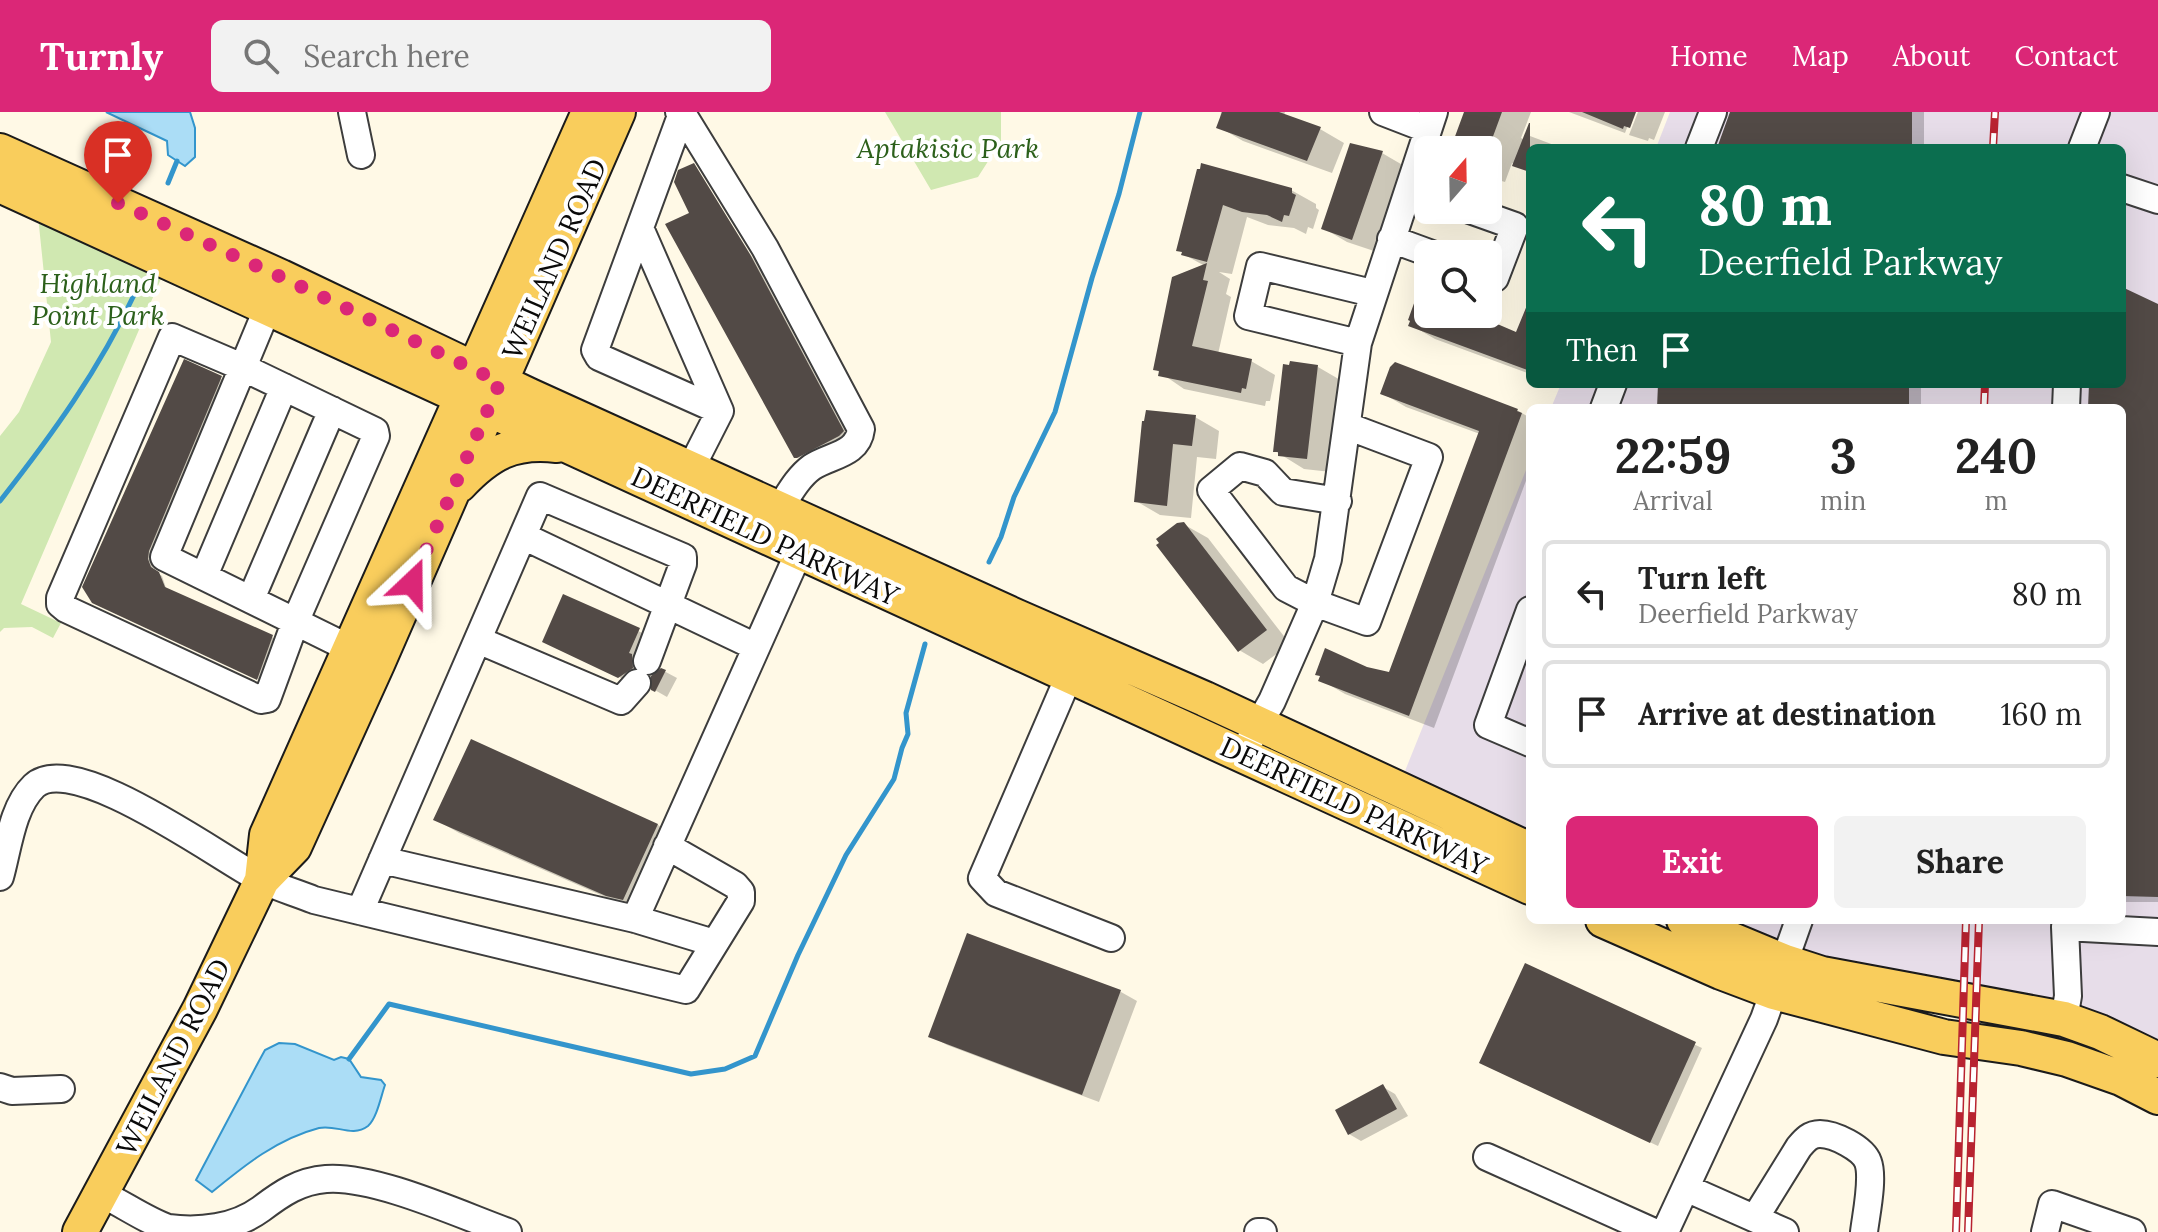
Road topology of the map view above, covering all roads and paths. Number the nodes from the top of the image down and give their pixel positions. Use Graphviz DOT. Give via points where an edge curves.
graph roads {
  1 [pos="352,112"];
  2 [pos="589,112"];
  3 [pos="618,112"];
  4 [pos="1383,112"];
  5 [pos="1713,112"];
  6 [pos="2096,112"];
  7 [pos="680,113"];
  8 [pos="1431,120"];
  9 [pos="1701,144"];
  10 [pos="2084,144"];
  11 [pos="0,151"];
  12 [pos="361,155"];
  13 [pos="0,185"];
  14 [pos="2126,189"];
  15 [pos="1414,198"];
  16 [pos="2158,200"];
  17 [pos="1502,221"];
  18 [pos="640,228"];
  19 [pos="1391,239"];
  20 [pos="1414,247"];
  21 [pos="1502,260"];
  22 [pos="1372,293"];
  23 [pos="268,307"];
  24 [pos="1358,343"];
  25 [pos="242,367"];
  26 [pos="284,387"];
  27 [pos="481,389"];
  28 [pos="332,410"];
  29 [pos="720,411"];
  30 [pos="1347,426"];
  31 [pos="570,446"];
  32 [pos="691,468"];
  33 [pos="451,494"];
  34 [pos="1338,501"];
  35 [pos="780,508"];
  36 [pos="523,536"];
  37 [pos="799,552"];
  38 [pos="204,576"];
  39 [pos="251,599"];
  40 [pos="1315,603"];
  41 [pos="667,605"];
  42 [pos="296,620"];
  43 [pos="1526,621"];
  44 [pos="478,640"];
  45 [pos="756,647"];
  46 [pos="364,655"];
  47 [pos="1075,660"];
  48 [pos="1259,725"];
  49 [pos="1526,741"];
  50 [pos="1242,754"];
  51 [pos="667,846"];
  52 [pos="1526,848"];
  53 [pos="382,860"];
  54 [pos="0,877"];
  55 [pos="262,880"];
  56 [pos="1526,885"];
  57 [pos="360,911"];
  58 [pos="635,919"];
  59 [pos="1612,924"];
  60 [pos="1691,924"];
  61 [pos="1798,924"];
  62 [pos="2057,924"];
  63 [pos="2158,932"];
  64 [pos="1111,938"];
  65 [pos="714,943"];
  66 [pos="1780,977"];
  67 [pos="2064,1019"];
  68 [pos="2158,1060"];
  69 [pos="0,1087"];
  70 [pos="61,1089"];
  71 [pos="2158,1097"];
  72 [pos="1487,1157"];
  73 [pos="1686,1188"];
  74 [pos="102,1194"];
  75 [pos="1755,1218"];
  76 [pos="80,1232"];
  77 [pos="508,1232"];
  78 [pos="1654,1232"];
  79 [pos="1665,1232"];
  80 [pos="1785,1232"];
  81 [pos="1864,1232"];
  82 [pos="2045,1232"];
  83 [pos="2132,1232"];
  1 -- 12 [label="street"];
  2 -- 27 [label="main road, WEILAND ROAD"];
  3 -- 27 [label="main road, WEILAND ROAD"];
  4 -- 8 [label="street"];
  5 -- 9 [label="street"];
  6 -- 10 [label="street"];
  7 -- 18 [label="street"];
  7 -- 35 [label="street" via="765,248 861,429 850,449 812,467"];
  11 -- 27 [label="main road, DEERFIELD PARKWAY" via="254,265"];
  13 -- 23 [label="main road, DEERFIELD PARKWAY"];
  14 -- 16 [label="street"];
  15 -- 19 [label="street"];
  17 -- 21 [label="street" via="1515,226"];
  18 -- 29 [label="street"];
  18 -- 29 [label="street" via="595,354"];
  19 -- 20 [label="street"];
  19 -- 22 [label="street"];
  22 -- 24 [label="street"];
  22 -- 24 [label="street" via="1260,266 1248,316"];
  23 -- 25 [label="street"];
  23 -- 27 [label="main road, DEERFIELD PARKWAY"];
  24 -- 30 [label="street"];
  25 -- 26 [label="street"];
  25 -- 38 [label="street" via="164,557"];
  25 -- 42 [label="street" via="172,337 60,604 261,700 270,695"];
  26 -- 28 [label="street"];
  26 -- 38 [label="street"];
  27 -- 31 [label="main road, DEERFIELD PARKWAY"];
  27 -- 32 [label="main road, DEERFIELD PARKWAY"];
  27 -- 33 [label="main road, WEILAND ROAD"];
  27 -- 46 [label="main road, WEILAND ROAD"];
  28 -- 39 [label="street"];
  28 -- 42 [label="street" via="372,428 376,436"];
  29 -- 32 [label="street"];
  30 -- 34 [label="street"];
  30 -- 40 [label="street" via="1429,457 1367,622"];
  31 -- 33 [label="main road" via="506,448"];
  31 -- 37 [label="main road, DEERFIELD PARKWAY"];
  32 -- 35 [label="main road, DEERFIELD PARKWAY"];
  33 -- 46 [label="main road, WEILAND ROAD"];
  34 -- 40 [label="street"];
  34 -- 40 [label="street" via="1283,492 1265,473 1240,466 1211,490 1286,588"];
  35 -- 47 [label="main road, DEERFIELD PARKWAY"];
  36 -- 41 [label="street"];
  36 -- 41 [label="street" via="540,496 679,554 683,564"];
  36 -- 44 [label="street"];
  37 -- 45 [label="street"];
  37 -- 47 [label="main road, DEERFIELD PARKWAY"];
  38 -- 39 [label="street"];
  39 -- 42 [label="street"];
  40 -- 48 [label="street"];
  41 -- 44 [label="street" via="642,672 621,701"];
  41 -- 45 [label="street"];
  42 -- 46 [label="street"];
  43 -- 49 [label="street" via="1488,725"];
  44 -- 53 [label="street"];
  45 -- 51 [label="street"];
  46 -- 55 [label="main road, WEILAND ROAD" via="267,835"];
  47 -- 48 [label="main road, DEERFIELD PARKWAY"];
  47 -- 50 [label="main road, DEERFIELD PARKWAY"];
  47 -- 64 [label="street" via="982,878 996,893"];
  48 -- 50 [label="street"];
  48 -- 52 [label="main road, DEERFIELD PARKWAY"];
  50 -- 56 [label="main road, DEERFIELD PARKWAY"];
  51 -- 58 [label="street"];
  51 -- 65 [label="street" via="741,892 741,901"];
  53 -- 57 [label="street"];
  53 -- 58 [label="street"];
  54 -- 55 [label="street" via="23,800 47,777 64,777 155,815"];
  55 -- 57 [label="street"];
  55 -- 74 [label="main road, WEILAND ROAD"];
  57 -- 65 [label="street" via="686,990"];
  58 -- 65 [label="street"];
  59 -- 66 [label="main road" via="1721,972"];
  60 -- 66 [label="main road"];
  61 -- 66 [label="street"];
  62 -- 63 [label="street"];
  62 -- 67 [label="street" via="2068,996"];
  66 -- 67 [label="main road" via="1831,976"];
  66 -- 71 [label="main road" via="1944,1037 2067,1059"];
  66 -- 73 [label="street"];
  67 -- 68 [label="main road"];
  69 -- 70 [label="street"];
  72 -- 78 [label="street"];
  73 -- 75 [label="street"];
  73 -- 79 [label="street"];
  74 -- 76 [label="main road, WEILAND ROAD"];
  74 -- 77 [label="street" via="168,1228 220,1230 244,1221 305,1181 352,1179"];
  75 -- 80 [label="street"];
  75 -- 81 [label="street" via="1799,1147 1807,1137 1820,1134 1860,1151 1868,1162"];
  82 -- 83 [label="street" via="2052,1204"];
}
